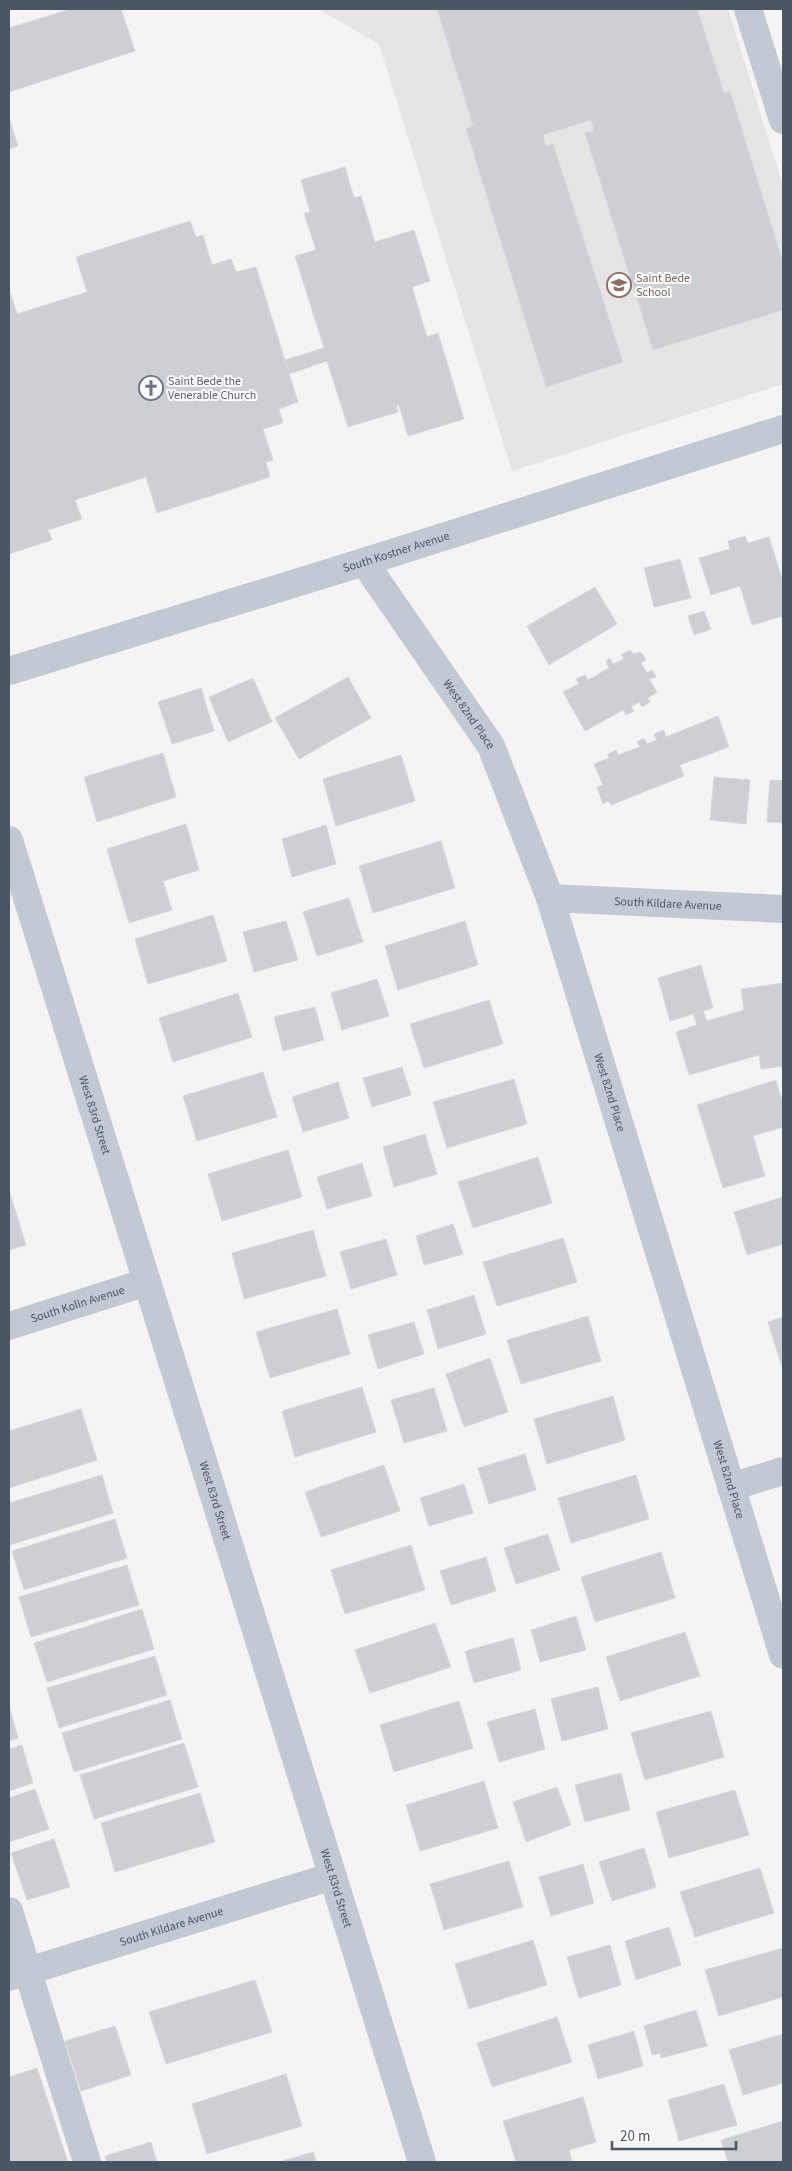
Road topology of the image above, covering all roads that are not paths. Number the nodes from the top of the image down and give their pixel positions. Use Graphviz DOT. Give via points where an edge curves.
graph roads {
  1 [pos="748,9"];
  2 [pos="783,120"];
  3 [pos="783,429"];
  4 [pos="364,562"];
  5 [pos="9,671"];
  6 [pos="9,840"];
  7 [pos="550,898"];
  8 [pos="783,910"];
  9 [pos="147,1282"];
  10 [pos="9,1326"];
  11 [pos="783,1470"];
  12 [pos="731,1487"];
  13 [pos="783,1655"];
  14 [pos="333,1876"];
  15 [pos="9,1911"];
  16 [pos="18,1974"];
  17 [pos="87,2162"];
  18 [pos="422,2162"];
  1 -- 2 [label="street"];
  3 -- 4 [label="street, South Kostner Avenue"];
  4 -- 5 [label="street, South Kostner Avenue"];
  4 -- 7 [label="street, West 82nd Place" via="491,746"];
  6 -- 9 [label="street, West 83rd Street"];
  7 -- 8 [label="street, South Kildare Avenue"];
  7 -- 12 [label="street, West 82nd Place"];
  9 -- 10 [label="street, South Kolin Avenue"];
  9 -- 14 [label="street, West 83rd Street"];
  11 -- 12 [label="street"];
  12 -- 13 [label="street, West 82nd Place"];
  14 -- 16 [label="street, South Kildare Avenue"];
  14 -- 18 [label="street, West 83rd Street"];
  15 -- 16 [label="street"];
  16 -- 17 [label="street"];
}
